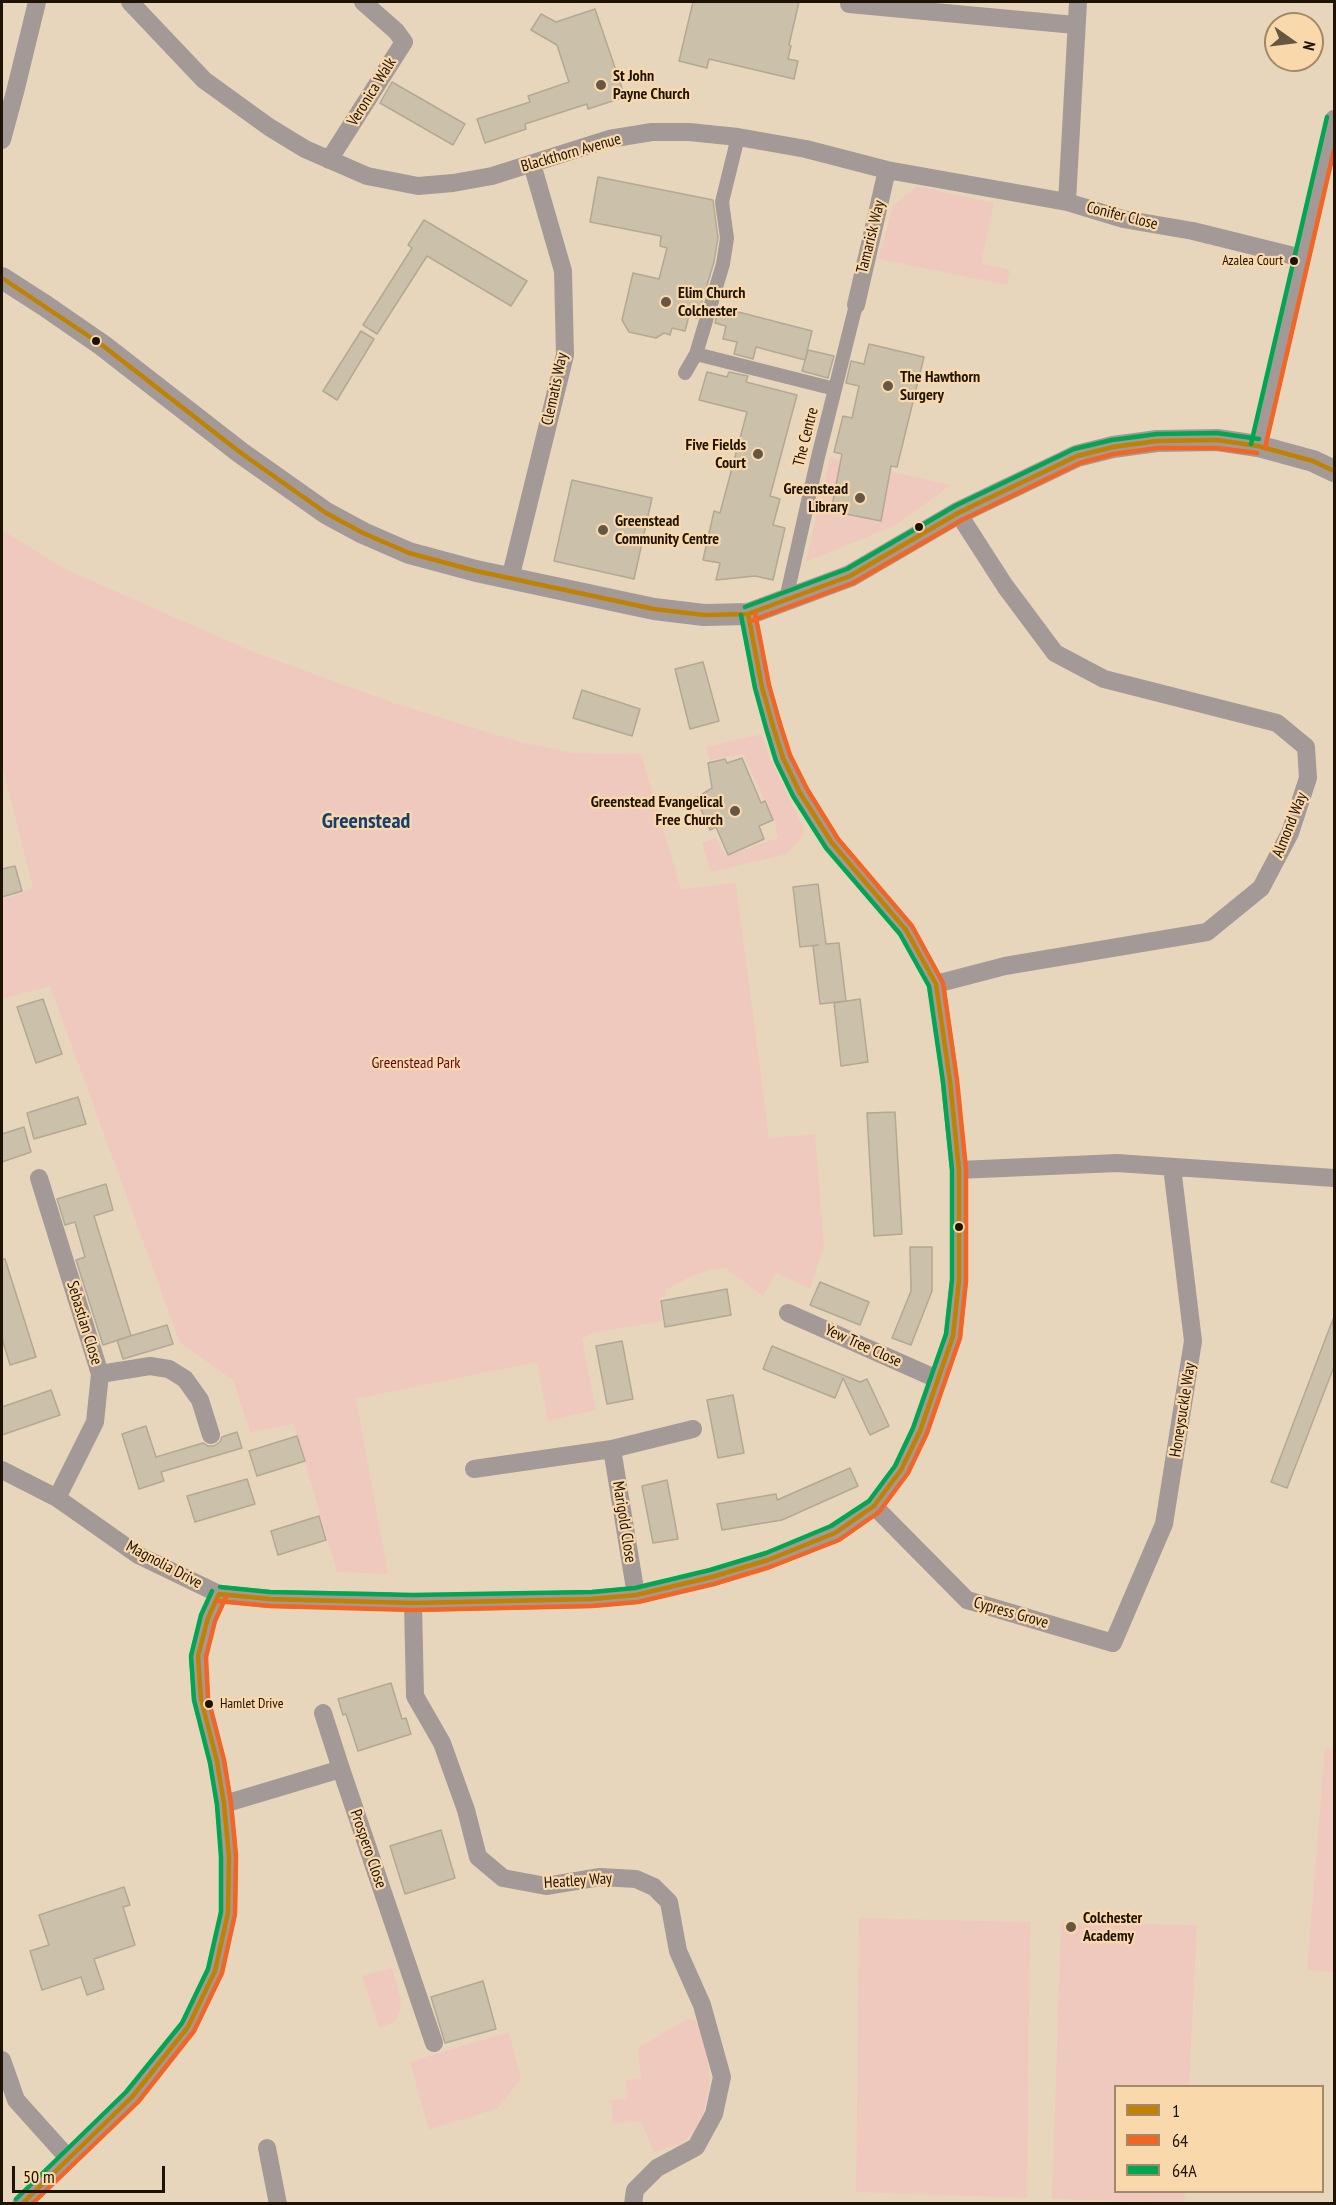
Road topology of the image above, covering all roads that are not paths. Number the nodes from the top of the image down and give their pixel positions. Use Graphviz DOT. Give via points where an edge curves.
graph roads {
  1 [pos="37,2"];
  2 [pos="130,2"];
  3 [pos="363,2"];
  4 [pos="1078,2"];
  5 [pos="849,4"];
  6 [pos="1075,25"];
  7 [pos="1335,119"];
  8 [pos="738,137"];
  9 [pos="2,140"];
  10 [pos="329,160"];
  11 [pos="532,164"];
  12 [pos="887,170"];
  13 [pos="1067,202"];
  14 [pos="1302,258"];
  15 [pos="2,279"];
  16 [pos="855,305"];
  17 [pos="696,354"];
  18 [pos="685,373"];
  19 [pos="835,389"];
  20 [pos="1258,446"];
  21 [pos="1335,471"];
  22 [pos="958,513"];
  23 [pos="510,579"];
  24 [pos="786,599"];
  25 [pos="748,614"];
  26 [pos="936,984"];
  27 [pos="1172,1167"];
  28 [pos="959,1170"];
  29 [pos="39,1178"];
  30 [pos="1335,1178"];
  31 [pos="788,1313"];
  32 [pos="100,1374"];
  33 [pos="937,1379"];
  34 [pos="693,1429"];
  35 [pos="211,1435"];
  36 [pos="612,1449"];
  37 [pos="474,1469"];
  38 [pos="2,1470"];
  39 [pos="57,1498"];
  40 [pos="874,1506"];
  41 [pos="219,1594"];
  42 [pos="636,1595"];
  43 [pos="413,1603"];
  44 [pos="1113,1643"];
  45 [pos="323,1713"];
  46 [pos="340,1769"];
  47 [pos="224,1804"];
  48 [pos="434,2043"];
  49 [pos="2,2060"];
  50 [pos="267,2148"];
  51 [pos="69,2159"];
  52 [pos="21,2204"];
  53 [pos="278,2204"];
  54 [pos="633,2204"];
  1 -- 9 [label="street"];
  2 -- 10 [label="street, Blackthorn Avenue" via="204,80 269,127"];
  3 -- 10 [label="street, Veronica Walk" via="404,42"];
  4 -- 6 [label="street, Conifer Close"];
  5 -- 6 [label="street"];
  6 -- 13 [label="street, Conifer Close"];
  7 -- 14 [label="street"];
  8 -- 11 [label="street, Blackthorn Avenue" via="652,132 609,139"];
  8 -- 12 [label="street, Blackthorn Avenue" via="806,148"];
  8 -- 17 [label="street" via="722,202 727,238 723,264"];
  10 -- 11 [label="street, Blackthorn Avenue" via="367,176 418,186 492,176"];
  11 -- 23 [label="street, Clematis Way" via="563,271 565,355"];
  12 -- 13 [label="street, Blackthorn Avenue"];
  12 -- 16 [label="street, Tamarisk Way"];
  13 -- 14 [label="street, Conifer Close" via="1123,219 1193,231"];
  14 -- 20 [label="street"];
  15 -- 23 [label="street" via="102,345 326,513 409,553"];
  16 -- 19 [label="street, The Centre"];
  17 -- 18 [label="street"];
  17 -- 19 [label="street, The Centre"];
  19 -- 24 [label="street, The Centre"];
  20 -- 21 [label="street"];
  20 -- 22 [label="street" via="1217,440 1157,441 1113,447 1077,456"];
  22 -- 24 [label="street" via="850,576"];
  22 -- 26 [label="street, Almond Way" via="1055,653 1104,679 1277,723 1306,747 1308,778 1290,833 1261,888 1207,932 1005,966"];
  23 -- 25 [label="street" via="654,609 704,615"];
  24 -- 25 [label="street"];
  25 -- 26 [label="street, Magnolia Drive" via="773,726 800,793 832,843 906,930"];
  26 -- 28 [label="street, Magnolia Drive"];
  27 -- 28 [label="street" via="1117,1163"];
  27 -- 30 [label="street"];
  27 -- 44 [label="street, Honeysuckle Way" via="1194,1341 1164,1524"];
  28 -- 33 [label="street, Magnolia Drive" via="959,1280 953,1336"];
  29 -- 32 [label="street, Sebastian Close"];
  31 -- 33 [label="street, Yew Tree Close"];
  32 -- 35 [label="street" via="150,1366 169,1369 185,1379 200,1400"];
  32 -- 39 [label="street, Sebastian Close" via="95,1422"];
  33 -- 40 [label="street, Magnolia Drive" via="920,1431 901,1470"];
  34 -- 36 [label="street"];
  36 -- 37 [label="street"];
  36 -- 42 [label="street, Marigold Close"];
  38 -- 39 [label="street, Magnolia Drive"];
  39 -- 41 [label="street, Magnolia Drive" via="138,1555"];
  40 -- 42 [label="street, Magnolia Drive" via="835,1533 768,1560 712,1578"];
  40 -- 44 [label="street, Cypress Grove" via="967,1600"];
  41 -- 43 [label="street, Magnolia Drive"];
  41 -- 47 [label="street" via="198,1656 201,1699"];
  42 -- 43 [label="street, Magnolia Drive"];
  43 -- 54 [label="street, Heatley Way" via="415,1696 442,1743 478,1857 503,1878 546,1886 600,1877 636,1879 654,1887 669,1902 678,1952 702,2006 722,2077 714,2114 696,2147 657,2168 635,2190"];
  45 -- 46 [label="street, Prospero Close"];
  46 -- 47 [label="street"];
  46 -- 48 [label="street, Prospero Close"];
  47 -- 51 [label="street" via="229,1857 228,1913 215,1971 188,2027 132,2097"];
  49 -- 51 [label="street" via="16,2100"];
  50 -- 53 [label="street"];
  51 -- 52 [label="street"];
}
